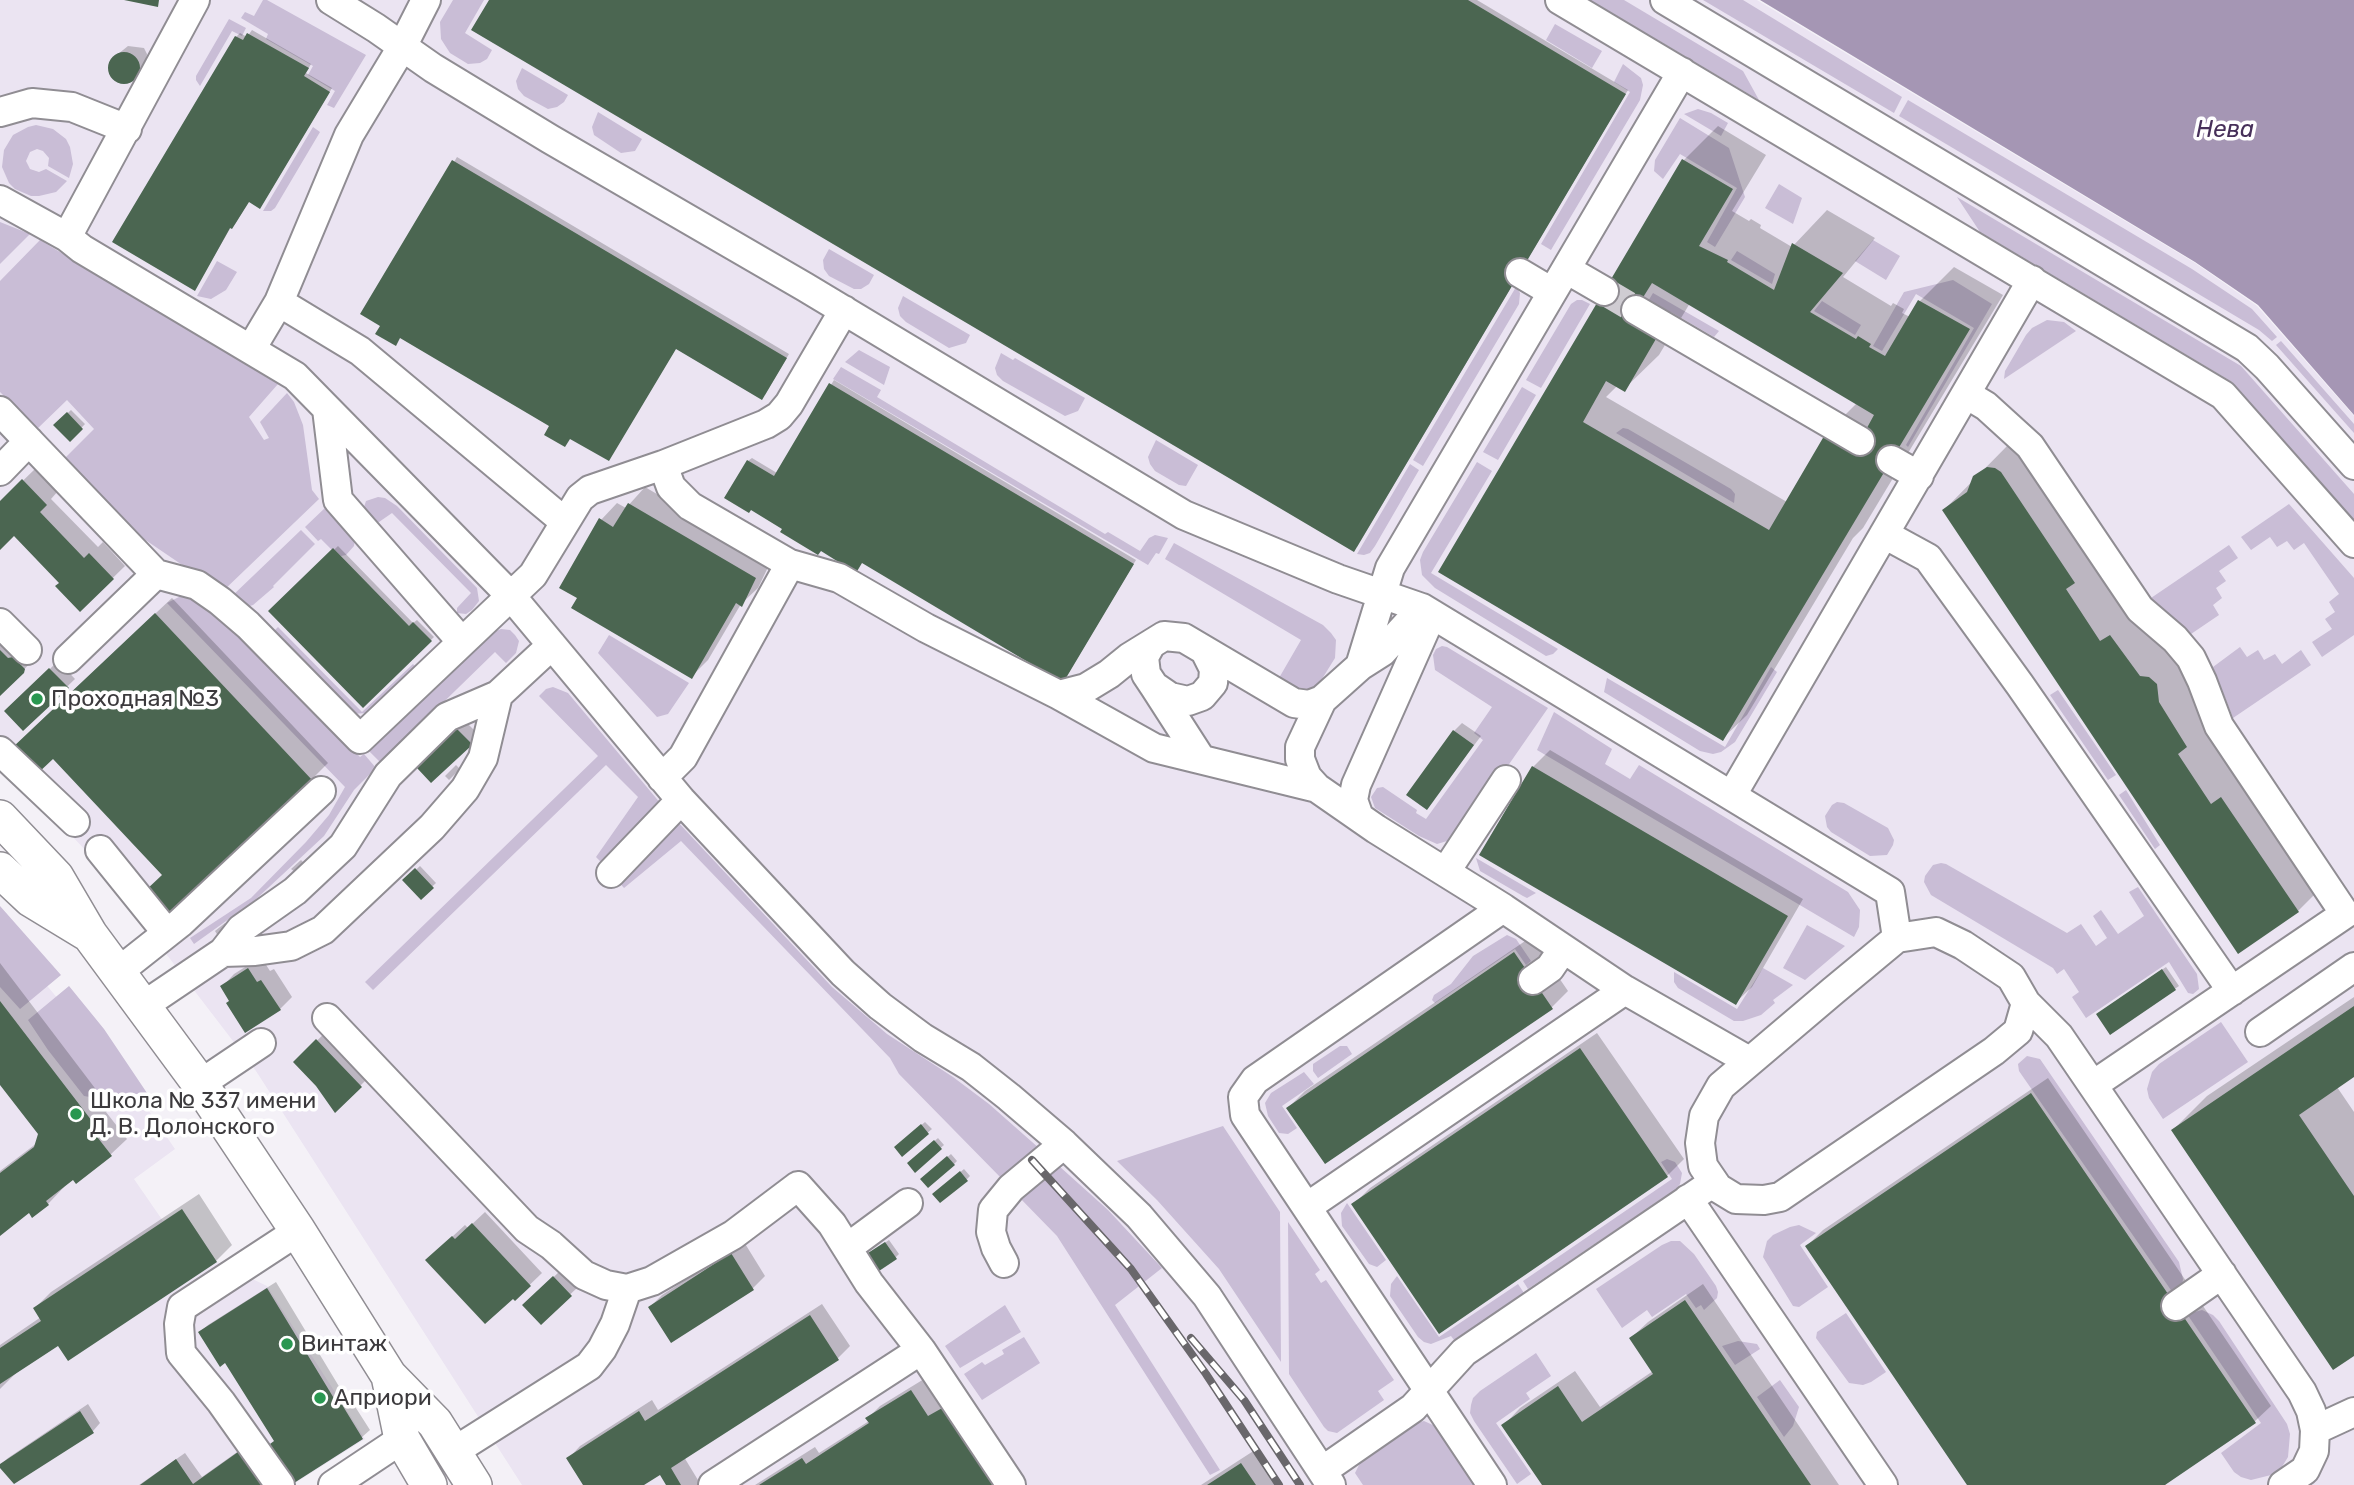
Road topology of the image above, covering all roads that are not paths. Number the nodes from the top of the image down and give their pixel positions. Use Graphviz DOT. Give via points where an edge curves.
graph roads {
  1 [pos="195,0"];
  2 [pos="331,0"];
  3 [pos="426,0"];
  4 [pos="1560,0"];
  5 [pos="1665,0"];
  6 [pos="402,47"];
  7 [pos="1682,72"];
  8 [pos="0,112"];
  9 [pos="127,129"];
  10 [pos="0,200"];
  11 [pos="67,237"];
  12 [pos="1520,273"];
  13 [pos="1559,280"];
  14 [pos="2032,280"];
  15 [pos="1604,291"];
  16 [pos="279,302"];
  17 [pos="844,310"];
  18 [pos="1636,310"];
  19 [pos="251,349"];
  20 [pos="1966,394"];
  21 [pos="327,409"];
  22 [pos="0,411"];
  23 [pos="29,441"];
  24 [pos="1860,441"];
  25 [pos="1891,460"];
  26 [pos="663,465"];
  27 [pos="2354,465"];
  28 [pos="0,471"];
  29 [pos="1919,476"];
  30 [pos="565,522"];
  31 [pos="1884,534"];
  32 [pos="2354,543"];
  33 [pos="790,564"];
  34 [pos="156,573"];
  35 [pos="1383,594"];
  36 [pos="511,596"];
  37 [pos="1427,611"];
  38 [pos="0,623"];
  39 [pos="462,642"];
  40 [pos="552,645"];
  41 [pos="1150,646"];
  42 [pos="27,650"];
  43 [pos="1206,651"];
  44 [pos="68,659"];
  45 [pos="1360,666"];
  46 [pos="1154,686"];
  47 [pos="498,695"];
  48 [pos="1059,695"];
  49 [pos="1322,700"];
  50 [pos="1294,703"];
  51 [pos="1304,739"];
  52 [pos="0,751"];
  53 [pos="1201,760"];
  54 [pos="1258,773"];
  55 [pos="662,778"];
  56 [pos="1506,780"];
  57 [pos="1317,788"];
  58 [pos="321,791"];
  59 [pos="1732,794"];
  60 [pos="681,800"];
  61 [pos="1359,817"];
  62 [pos="0,818"];
  63 [pos="75,822"];
  64 [pos="100,850"];
  65 [pos="0,870"];
  66 [pos="1446,871"];
  67 [pos="611,873"];
  68 [pos="1503,908"];
  69 [pos="167,933"];
  70 [pos="90,935"];
  71 [pos="1897,939"];
  72 [pos="1563,949"];
  73 [pos="223,952"];
  74 [pos="2354,968"];
  75 [pos="118,972"];
  76 [pos="1533,980"];
  77 [pos="1625,990"];
  78 [pos="2232,991"];
  79 [pos="2026,1003"];
  80 [pos="143,1006"];
  81 [pos="327,1018"];
  82 [pos="2260,1032"];
  83 [pos="261,1043"];
  84 [pos="1749,1061"];
  85 [pos="200,1084"];
  86 [pos="2092,1085"];
  87 [pos="1064,1144"];
  88 [pos="1714,1182"];
  89 [pos="1688,1199"];
  90 [pos="908,1203"];
  91 [pos="1307,1206"];
  92 [pos="298,1231"];
  93 [pos="847,1248"];
  94 [pos="1004,1263"];
  95 [pos="2222,1274"];
  96 [pos="627,1289"];
  97 [pos="2176,1306"];
  98 [pos="921,1350"];
  99 [pos="389,1376"];
  100 [pos="1430,1390"];
  101 [pos="2354,1412"];
  102 [pos="2315,1430"];
  103 [pos="402,1438"];
  104 [pos="453,1452"];
  105 [pos="1326,1478"];
  106 [pos="729,1481"];
  107 [pos="280,1485"];
  108 [pos="333,1485"];
  109 [pos="429,1485"];
  110 [pos="474,1485"];
  111 [pos="1012,1485"];
  112 [pos="1492,1485"];
  113 [pos="1883,1485"];
  114 [pos="2283,1485"];
  1 -- 9 [label="lane"];
  2 -- 6 [label="lane"];
  3 -- 6 [label="lane"];
  4 -- 7 [label="lane"];
  5 -- 27 [label="lane" via="2247,348"];
  6 -- 16 [label="lane" via="349,135"];
  6 -- 17 [label="lane"];
  7 -- 13 [label="lane"];
  7 -- 14 [label="lane"];
  8 -- 9 [label="lane" via="32,103 72,107"];
  9 -- 11 [label="lane"];
  10 -- 11 [label="lane"];
  11 -- 19 [label="lane"];
  12 -- 13 [label="lane"];
  13 -- 15 [label="lane"];
  13 -- 35 [label="lane" via="1390,568"];
  14 -- 20 [label="lane"];
  14 -- 32 [label="lane" via="2224,395"];
  16 -- 19 [label="lane"];
  16 -- 30 [label="lane" via="359,351"];
  17 -- 26 [label="lane" via="779,416"];
  17 -- 35 [label="lane" via="1184,514"];
  18 -- 24 [label="lane"];
  19 -- 21 [label="lane" via="295,376"];
  20 -- 29 [label="lane"];
  20 -- 78 [label="lane" via="2030,446 2140,609 2191,658 2219,726 2345,914"];
  21 -- 36 [label="lane"];
  21 -- 39 [label="lane" via="338,500"];
  22 -- 23 [label="lane"];
  23 -- 28 [label="lane"];
  23 -- 34 [label="lane"];
  25 -- 29 [label="lane"];
  26 -- 30 [label="lane" via="590,490"];
  26 -- 33 [label="lane" via="671,487 690,506"];
  29 -- 31 [label="lane"];
  30 -- 36 [label="lane" via="533,575"];
  31 -- 59 [label="lane"];
  31 -- 78 [label="lane" via="1928,558"];
  33 -- 48 [label="lane" via="839,578"];
  33 -- 55 [label="lane" via="682,757"];
  34 -- 39 [label="lane" via="197,585 220,601 360,740"];
  34 -- 44 [label="lane"];
  35 -- 37 [label="lane"];
  35 -- 45 [label="lane"];
  36 -- 39 [label="lane"];
  36 -- 40 [label="lane"];
  37 -- 45 [label="lane"];
  37 -- 59 [label="lane"];
  37 -- 61 [label="lane" via="1356,786 1353,800"];
  38 -- 42 [label="lane"];
  40 -- 47 [label="lane"];
  40 -- 55 [label="lane"];
  41 -- 43 [label="lane" via="1164,636 1184,638"];
  41 -- 46 [label="lane" via="1144,657 1146,674"];
  41 -- 48 [label="lane" via="1086,688"];
  43 -- 46 [label="lane" via="1214,668 1213,683 1202,696 1188,701 1170,697"];
  43 -- 50 [label="lane"];
  45 -- 49 [label="lane"];
  46 -- 53 [label="lane"];
  47 -- 73 [label="lane" via="447,718 388,775 344,845 295,891 241,929"];
  47 -- 73 [label="lane" via="483,758 465,789 432,827 323,930 291,946"];
  48 -- 53 [label="lane" via="1154,748"];
  49 -- 50 [label="lane" via="1309,705"];
  49 -- 51 [label="lane"];
  50 -- 51 [label="lane" via="1303,717"];
  51 -- 54 [label="lane" via="1275,769"];
  51 -- 57 [label="lane" via="1302,769"];
  52 -- 63 [label="lane"];
  53 -- 54 [label="lane"];
  54 -- 57 [label="lane"];
  55 -- 60 [label="lane"];
  56 -- 66 [label="lane"];
  57 -- 61 [label="lane"];
  58 -- 69 [label="lane"];
  59 -- 71 [label="lane" via="1890,892"];
  60 -- 67 [label="lane"];
  60 -- 87 [label="lane" via="843,973"];
  61 -- 66 [label="lane"];
  62 -- 70 [label="main road" via="56,877"];
  64 -- 69 [label="lane"];
  65 -- 70 [label="main road" via="31,899"];
  66 -- 68 [label="lane"];
  68 -- 72 [label="lane"];
  68 -- 91 [label="lane" via="1255,1080 1243,1097 1245,1115"];
  69 -- 75 [label="lane"];
  70 -- 75 [label="main road"];
  71 -- 79 [label="lane" via="1936,932 1963,945 2011,977"];
  71 -- 84 [label="lane"];
  72 -- 76 [label="lane" via="1550,968"];
  72 -- 77 [label="lane"];
  73 -- 80 [label="lane"];
  74 -- 82 [label="lane"];
  75 -- 80 [label="main road"];
  77 -- 84 [label="lane"];
  77 -- 91 [label="lane"];
  78 -- 86 [label="lane"];
  79 -- 86 [label="lane" via="2059,1036"];
  79 -- 88 [label="lane" via="2018,1031 1994,1051 1780,1197 1737,1199"];
  80 -- 85 [label="main road"];
  81 -- 96 [label="lane" via="527,1229 584,1275"];
  83 -- 85 [label="lane"];
  84 -- 88 [label="lane" via="1721,1086 1704,1116 1703,1166"];
  85 -- 92 [label="main road"];
  86 -- 95 [label="lane"];
  87 -- 94 [label="lane" via="1011,1188 993,1210 991,1232"];
  87 -- 105 [label="lane" via="1139,1216 1207,1296"];
  88 -- 89 [label="lane"];
  89 -- 100 [label="lane" via="1464,1352"];
  89 -- 113 [label="lane"];
  90 -- 93 [label="lane"];
  91 -- 100 [label="lane"];
  92 -- 99 [label="main road"];
  92 -- 107 [label="lane" via="182,1307 179,1324 181,1353"];
  93 -- 96 [label="lane" via="798,1186 733,1235 652,1281"];
  93 -- 98 [label="lane"];
  95 -- 97 [label="lane"];
  95 -- 102 [label="lane" via="2302,1392"];
  96 -- 104 [label="lane" via="603,1349 589,1367"];
  98 -- 106 [label="lane"];
  98 -- 111 [label="lane"];
  99 -- 103 [label="main road"];
  99 -- 104 [label="main road" via="435,1423"];
  100 -- 105 [label="lane"];
  100 -- 112 [label="lane"];
  101 -- 102 [label="lane"];
  102 -- 114 [label="lane" via="2315,1451 2305,1470"];
  103 -- 108 [label="lane"];
  103 -- 109 [label="main road"];
  104 -- 110 [label="main road"];
}
